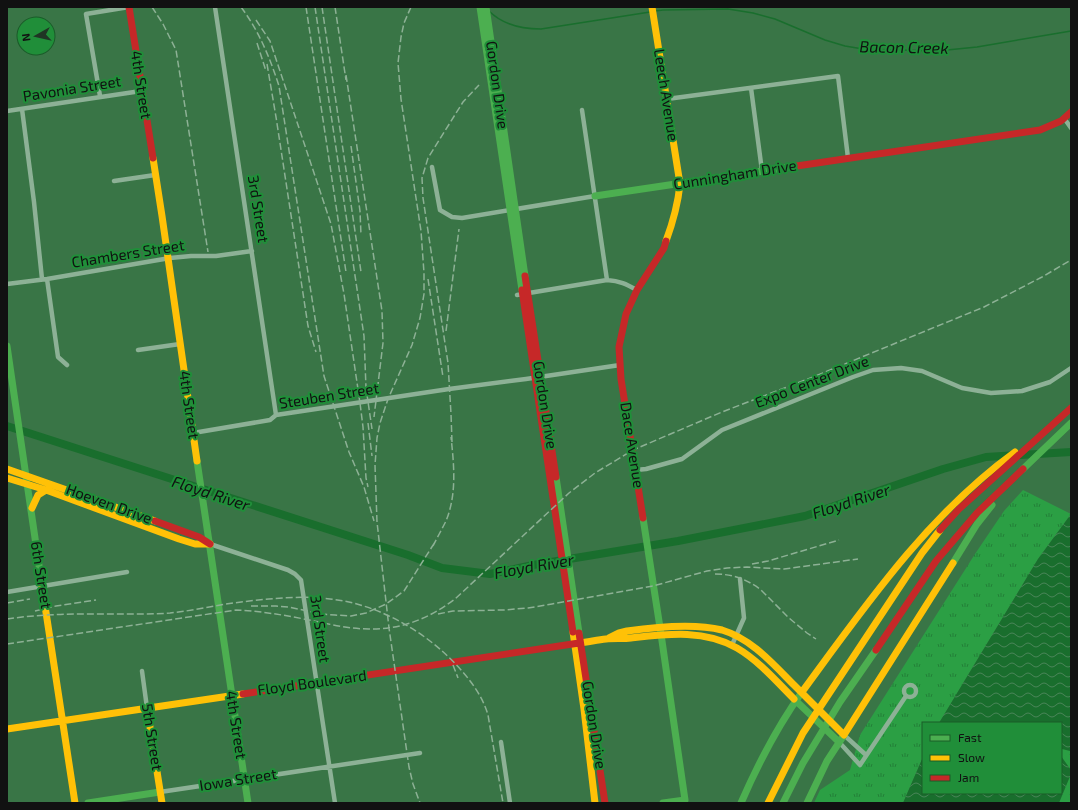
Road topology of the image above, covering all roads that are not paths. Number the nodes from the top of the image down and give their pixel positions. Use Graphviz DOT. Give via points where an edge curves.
graph roads {
  1 [pos="128,7"];
  2 [pos="215,7"];
  3 [pos="480,7"];
  4 [pos="486,7"];
  5 [pos="652,7"];
  6 [pos="751,88"];
  7 [pos="141,90"];
  8 [pos="100,96"];
  9 [pos="666,99"];
  10 [pos="22,109"];
  11 [pos="582,110"];
  12 [pos="7,111"];
  13 [pos="1071,112"];
  14 [pos="1064,118"];
  15 [pos="1071,128"];
  16 [pos="848,158"];
  17 [pos="432,167"];
  18 [pos="762,171"];
  19 [pos="155,175"];
  20 [pos="114,181"];
  21 [pos="680,184"];
  22 [pos="595,196"];
  23 [pos="252,251"];
  24 [pos="168,259"];
  25 [pos="44,279"];
  26 [pos="608,280"];
  27 [pos="7,284"];
  28 [pos="637,290"];
  29 [pos="517,295"];
  30 [pos="180,344"];
  31 [pos="7,346"];
  32 [pos="138,350"];
  33 [pos="67,365"];
  34 [pos="620,365"];
  35 [pos="1071,368"];
  36 [pos="1068,410"];
  37 [pos="276,415"];
  38 [pos="1071,423"];
  39 [pos="193,433"];
  40 [pos="1032,444"];
  41 [pos="7,469"];
  42 [pos="636,470"];
  43 [pos="25,475"];
  44 [pos="7,478"];
  45 [pos="27,484"];
  46 [pos="46,490"];
  47 [pos="31,511"];
  48 [pos="980,514"];
  49 [pos="210,544"];
  50 [pos="278,566"];
  51 [pos="127,572"];
  52 [pos="740,580"];
  53 [pos="7,592"];
  54 [pos="661,631"];
  55 [pos="736,636"];
  56 [pos="732,645"];
  57 [pos="142,671"];
  58 [pos="802,692"];
  59 [pos="232,695"];
  60 [pos="906,696"];
  61 [pos="795,700"];
  62 [pos="147,708"];
  63 [pos="588,708"];
  64 [pos="7,729"];
  65 [pos="844,735"];
  66 [pos="501,742"];
  67 [pos="839,742"];
  68 [pos="420,753"];
  69 [pos="866,755"];
  70 [pos="329,767"];
  71 [pos="781,775"];
  72 [pos="244,779"];
  73 [pos="160,792"];
  74 [pos="75,800"];
  75 [pos="686,801"];
  76 [pos="87,803"];
  77 [pos="162,803"];
  78 [pos="248,803"];
  79 [pos="334,803"];
  80 [pos="510,803"];
  81 [pos="595,803"];
  82 [pos="605,803"];
  83 [pos="663,803"];
  84 [pos="742,803"];
  85 [pos="762,803"];
  86 [pos="768,803"];
  87 [pos="784,803"];
  88 [pos="807,803"];
  1 -- 7 [label="main road, 4th Street"];
  1 -- 8 [label="street" via="86,14"];
  2 -- 23 [label="street, 3rd Street"];
  3 -- 63 [label="main road, Gordon Drive"];
  4 -- 63 [label="main road, Gordon Drive"];
  5 -- 9 [label="main road, Leech Avenue"];
  6 -- 9 [label="street"];
  6 -- 16 [label="street" via="838,76"];
  6 -- 18 [label="street"];
  7 -- 8 [label="street, Pavonia Street"];
  7 -- 19 [label="main road, 4th Street"];
  8 -- 10 [label="street, Pavonia Street"];
  9 -- 21 [label="main road, Leech Avenue"];
  10 -- 12 [label="street, Pavonia Street"];
  10 -- 25 [label="street"];
  11 -- 22 [label="street"];
  13 -- 14 [label="main road, Cunningham Drive"];
  14 -- 15 [label="street"];
  14 -- 16 [label="main road, Cunningham Drive" via="1040,130"];
  16 -- 18 [label="main road, Cunningham Drive"];
  17 -- 22 [label="street, Cunningham Drive" via="440,210 452,217 462,218"];
  18 -- 21 [label="main road, Cunningham Drive"];
  19 -- 20 [label="street"];
  19 -- 24 [label="main road, 4th Street"];
  21 -- 22 [label="main road, Cunningham Drive"];
  21 -- 28 [label="main road, Leech Avenue" via="678,202 664,248"];
  22 -- 26 [label="street"];
  23 -- 24 [label="street, Chambers Street"];
  23 -- 37 [label="street, 3rd Street"];
  24 -- 25 [label="street, Chambers Street"];
  24 -- 30 [label="main road, 4th Street"];
  25 -- 27 [label="street, Chambers Street"];
  25 -- 33 [label="street" via="58,357"];
  26 -- 28 [label="street" via="618,281"];
  26 -- 29 [label="street"];
  28 -- 34 [label="main road, Dace Avenue" via="621,331"];
  30 -- 32 [label="street"];
  30 -- 39 [label="main road, 4th Street"];
  31 -- 43 [label="main road, 6th Street"];
  34 -- 37 [label="street, Steuben Street"];
  34 -- 42 [label="main road, Dace Avenue"];
  35 -- 42 [label="street, Expo Center Drive" via="1050,382 1022,390 990,393 962,388 922,371 901,368 873,370 722,430 682,458"];
  36 -- 40 [label="main road"];
  37 -- 39 [label="street, Steuben Street" via="270,420"];
  38 -- 48 [label="main road"];
  39 -- 49 [label="main road, 4th Street"];
  40 -- 58 [label="main road" via="1014,453 950,507 904,558"];
  40 -- 71 [label="main road" via="959,509 922,553 803,733"];
  41 -- 43 [label="main road, Hoeven Drive"];
  42 -- 54 [label="main road, Dace Avenue"];
  43 -- 45 [label="main road, 6th Street"];
  43 -- 49 [label="main road, Hoeven Drive" via="199,537"];
  44 -- 45 [label="main road, Hoeven Drive"];
  45 -- 46 [label="main road, Hoeven Drive"];
  45 -- 47 [label="main road, 6th Street"];
  46 -- 47 [label="main road" via="36,498"];
  46 -- 49 [label="main road, Hoeven Drive" via="179,539 195,544"];
  47 -- 74 [label="main road, 6th Street"];
  48 -- 65 [label="main road" via="977,524"];
  48 -- 87 [label="main road" via="936,561 840,702 791,786"];
  49 -- 50 [label="street, Hoeven Drive"];
  49 -- 59 [label="main road, 4th Street"];
  50 -- 70 [label="street, 3rd Street" via="299,577 302,584"];
  51 -- 53 [label="street"];
  52 -- 55 [label="street" via="744,618"];
  54 -- 55 [label="main road" via="682,626 702,627 718,629"];
  54 -- 56 [label="main road" via="703,635"];
  54 -- 59 [label="main road, Floyd Boulevard" via="623,640 607,639"];
  54 -- 75 [label="main road, Dace Avenue"];
  55 -- 56 [label="street"];
  55 -- 58 [label="main road" via="763,654"];
  56 -- 61 [label="main road" via="761,666"];
  57 -- 62 [label="street, 5th Street"];
  58 -- 61 [label="main road"];
  58 -- 65 [label="main road"];
  59 -- 62 [label="main road, Floyd Boulevard"];
  59 -- 72 [label="main road, 4th Street"];
  60 -- 69 [label="street"];
  61 -- 67 [label="main road"];
  61 -- 84 [label="main road" via="774,733 753,774"];
  62 -- 64 [label="main road, Floyd Boulevard"];
  62 -- 73 [label="main road, 5th Street"];
  63 -- 81 [label="main road, Gordon Drive"];
  63 -- 82 [label="main road, Gordon Drive"];
  65 -- 67 [label="main road"];
  65 -- 69 [label="street"];
  66 -- 80 [label="street"];
  67 -- 69 [label="street" via="860,765"];
  67 -- 88 [label="main road"];
  68 -- 70 [label="street, Iowa Street"];
  70 -- 72 [label="street, Iowa Street"];
  70 -- 79 [label="street, 3rd Street"];
  71 -- 85 [label="main road" via="768,789"];
  71 -- 86 [label="main road"];
  72 -- 73 [label="street, Iowa Street"];
  72 -- 78 [label="main road, 4th Street"];
  73 -- 76 [label="main road, Iowa Street"];
  73 -- 77 [label="main road, 5th Street"];
  74 -- 76 [label="main road, Iowa Street"];
  75 -- 83 [label="main road"];
}
